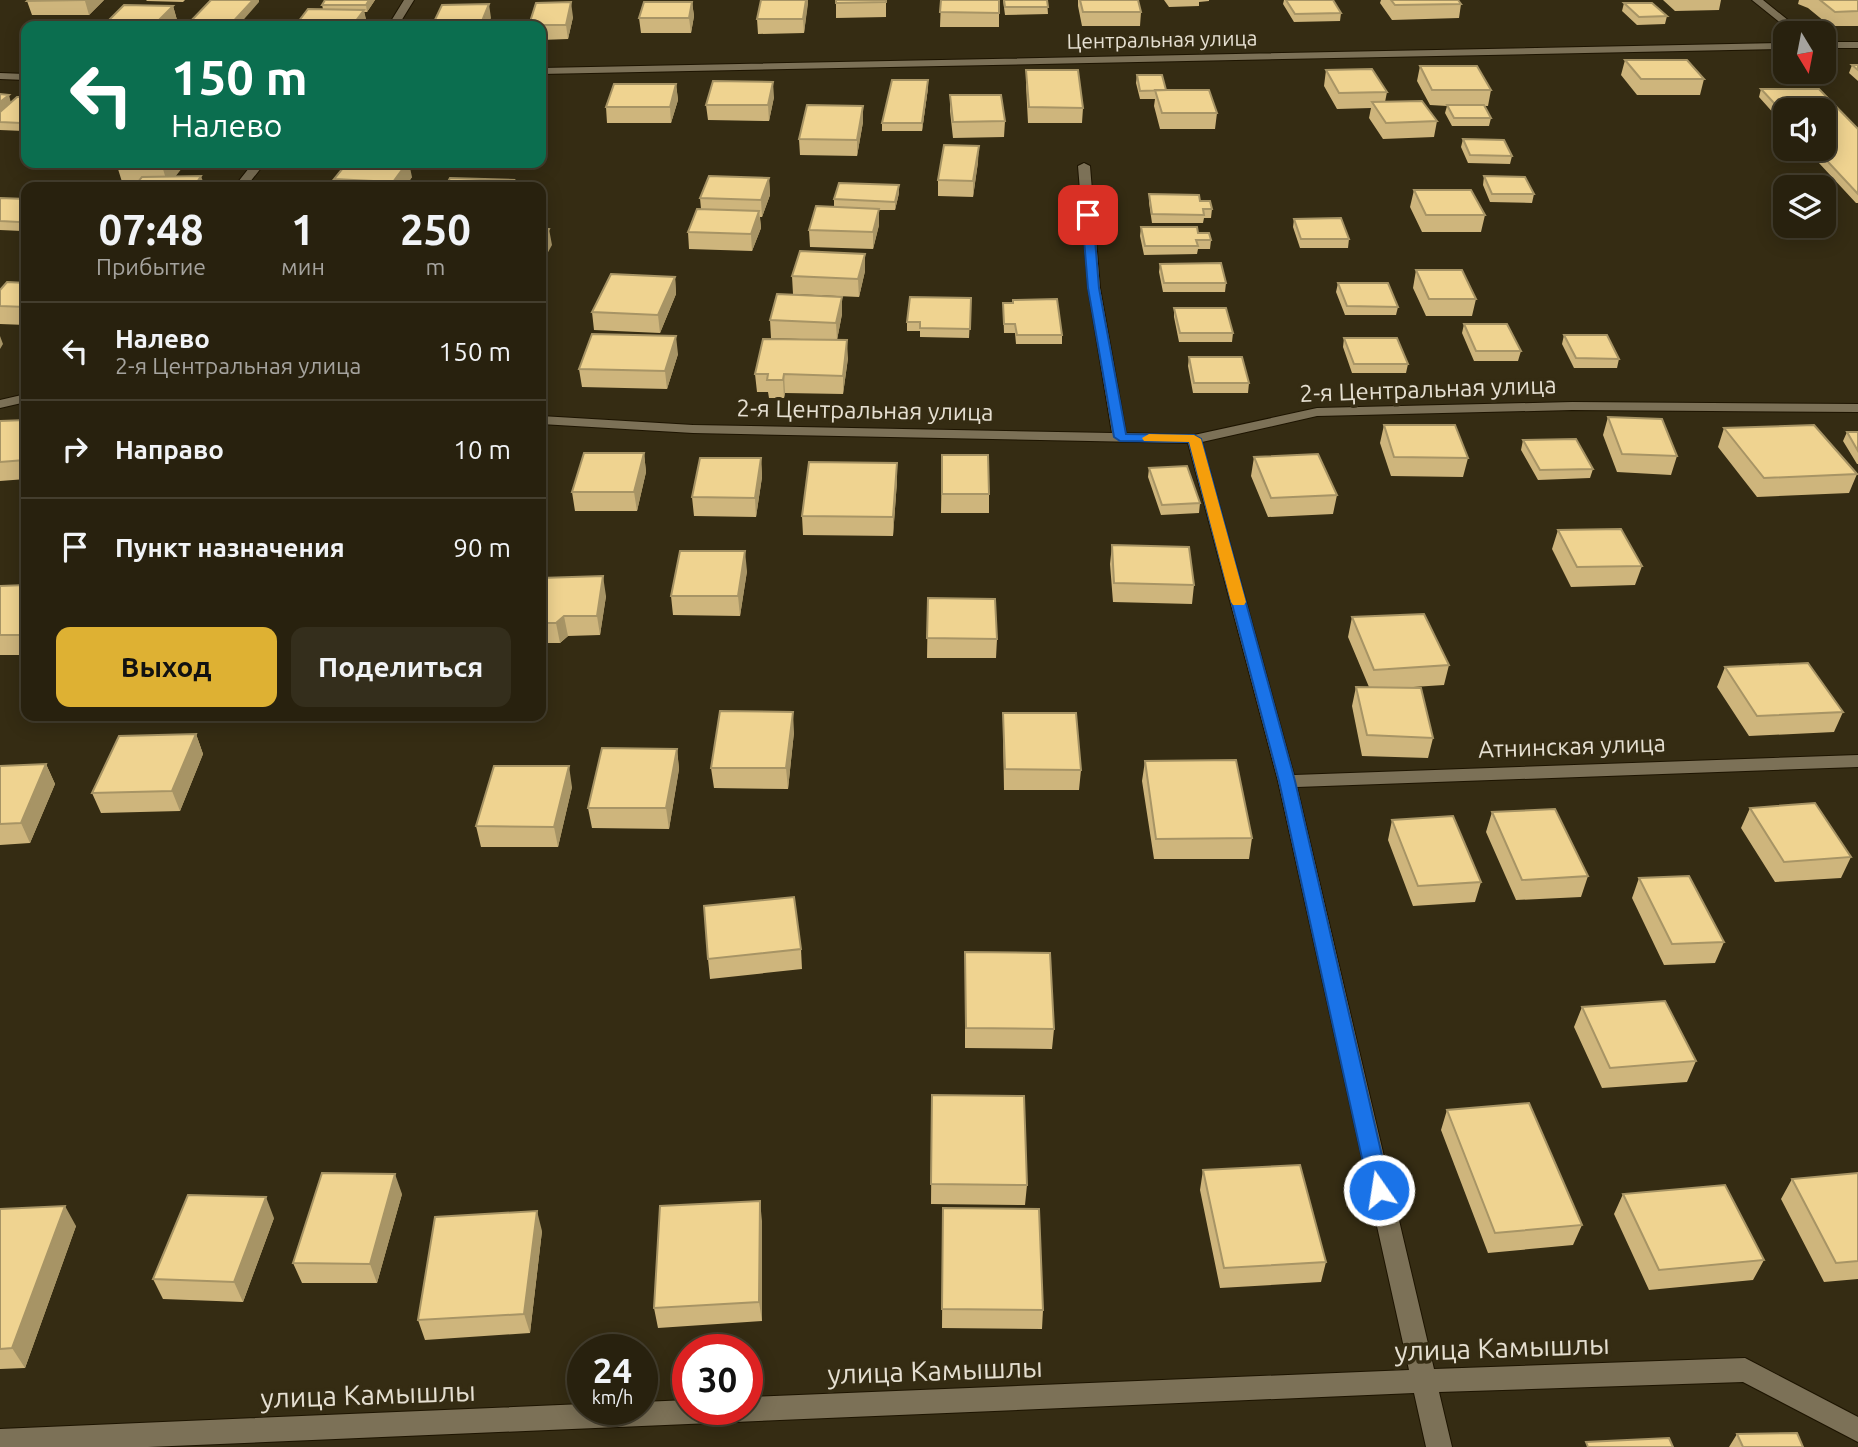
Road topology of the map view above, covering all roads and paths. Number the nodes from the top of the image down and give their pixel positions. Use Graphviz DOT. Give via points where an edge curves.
graph roads {
  1 [pos="409,0"];
  2 [pos="1757,0"];
  3 [pos="396,21"];
  4 [pos="1784,21"];
  5 [pos="1836,45"];
  6 [pos="1858,45"];
  7 [pos="1773,46"];
  8 [pos="546,71"];
  9 [pos="0,76"];
  10 [pos="21,76"];
  11 [pos="1084,166"];
  12 [pos="255,168"];
  13 [pos="244,182"];
  14 [pos="21,399"];
  15 [pos="0,404"];
  16 [pos="1858,408"];
  17 [pos="546,420"];
  18 [pos="1120,437"];
  19 [pos="1194,439"];
  20 [pos="1858,761"];
  21 [pos="1287,781"];
  22 [pos="1422,1381"];
  23 [pos="1858,1430"];
  24 [pos="0,1441"];
  25 [pos="1439,1447"];
  1 -- 3 [label="street"];
  2 -- 4 [label="street"];
  5 -- 6 [label="street"];
  7 -- 8 [label="street, Центральная улица"];
  9 -- 10 [label="street"];
  11 -- 18 [label="street" via="1094,288"];
  12 -- 13 [label="street"];
  14 -- 15 [label="street"];
  16 -- 19 [label="street, 2-я Центральная улица" via="1572,406 1317,412"];
  17 -- 18 [label="street, 2-я Центральная улица" via="693,429"];
  18 -- 19 [label="street, 2-я Центральная улица"];
  19 -- 21 [label="street"];
  20 -- 21 [label="street, Атнинская улица"];
  21 -- 22 [label="street"];
  22 -- 23 [label="street, улица Камышлы" via="1745,1370"];
  22 -- 24 [label="street, улица Камышлы"];
  22 -- 25 [label="street"];
}
